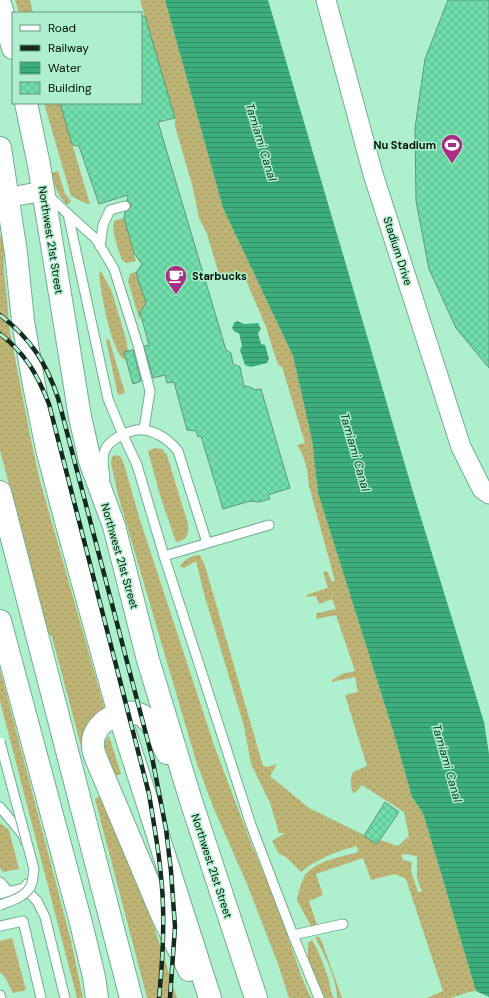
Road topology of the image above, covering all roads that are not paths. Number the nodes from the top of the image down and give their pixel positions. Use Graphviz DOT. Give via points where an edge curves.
graph roads {
  1 [pos="326,0"];
  2 [pos="0,4"];
  3 [pos="12,45"];
  4 [pos="26,104"];
  5 [pos="0,148"];
  6 [pos="44,191"];
  7 [pos="4,198"];
  8 [pos="125,206"];
  9 [pos="68,214"];
  10 [pos="100,246"];
  11 [pos="144,429"];
  12 [pos="123,435"];
  13 [pos="0,492"];
  14 [pos="489,494"];
  15 [pos="269,525"];
  16 [pos="114,526"];
  17 [pos="207,543"];
  18 [pos="164,556"];
  19 [pos="0,621"];
  20 [pos="119,714"];
  21 [pos="0,742"];
  22 [pos="192,804"];
  23 [pos="0,807"];
  24 [pos="0,882"];
  25 [pos="24,888"];
  26 [pos="4,893"];
  27 [pos="0,905"];
  28 [pos="343,924"];
  29 [pos="0,926"];
  30 [pos="293,936"];
  31 [pos="0,995"];
  32 [pos="1,998"];
  33 [pos="41,998"];
  34 [pos="65,998"];
  35 [pos="97,998"];
  36 [pos="131,998"];
  37 [pos="202,998"];
  38 [pos="210,998"];
  39 [pos="256,998"];
  40 [pos="319,998"];
  1 -- 14 [label="street, Stadium Drive" via="373,174 461,447 482,490"];
  2 -- 3 [label="main road"];
  4 -- 6 [label="main road, Northwest 21st Street"];
  5 -- 7 [label="main road"];
  6 -- 7 [label="street"];
  6 -- 9 [label="lane"];
  6 -- 16 [label="main road, Northwest 21st Street" via="82,432"];
  7 -- 20 [label="main road" via="34,386 47,449"];
  8 -- 10 [label="lane" via="112,205 103,225"];
  9 -- 10 [label="lane" via="96,239"];
  9 -- 12 [label="lane" via="108,399"];
  10 -- 11 [label="lane" via="114,269 150,390"];
  11 -- 12 [label="lane"];
  11 -- 17 [label="lane" via="162,436 178,451"];
  12 -- 16 [label="lane" via="110,442 104,455 104,470"];
  12 -- 18 [label="lane" via="137,465"];
  13 -- 36 [label="main road"];
  15 -- 17 [label="lane"];
  16 -- 22 [label="main road, Northwest 21st Street" via="148,660"];
  17 -- 18 [label="lane"];
  18 -- 30 [label="lane" via="251,825"];
  19 -- 35 [label="main road" via="81,923"];
  20 -- 22 [label="main road" via="134,712 148,720 159,736"];
  20 -- 37 [label="main road" via="97,730 93,740 94,752 162,914"];
  20 -- 38 [label="main road"];
  21 -- 27 [label="lane, bridge" via="34,869 32,883 27,891 17,899"];
  22 -- 39 [label="main road, Northwest 21st Street"];
  23 -- 25 [label="lane" via="23,835 29,852 32,866 30,880"];
  24 -- 26 [label="lane"];
  25 -- 26 [label="lane"];
  25 -- 34 [label="lane" via="37,901 45,916"];
  28 -- 30 [label="lane"];
  29 -- 33 [label="lane" via="23,921"];
  30 -- 40 [label="lane"];
  31 -- 32 [label="lane"];
}
